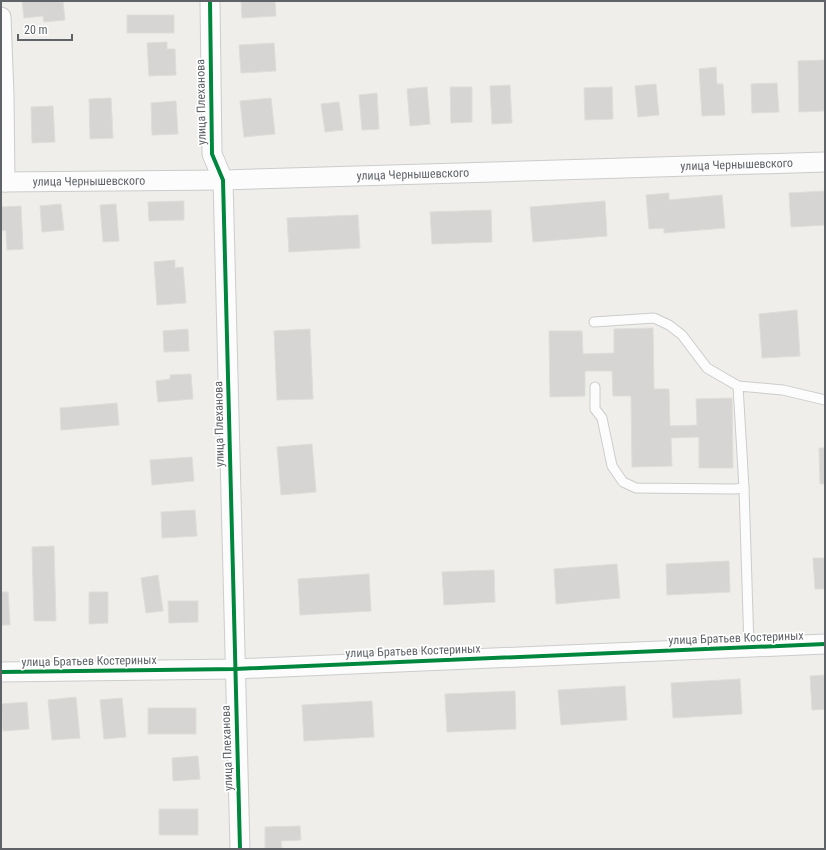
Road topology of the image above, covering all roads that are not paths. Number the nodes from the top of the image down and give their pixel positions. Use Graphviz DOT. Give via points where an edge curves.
graph roads {
  1 [pos="210,1"];
  2 [pos="1,17"];
  3 [pos="2,95"];
  4 [pos="825,162"];
  5 [pos="223,180"];
  6 [pos="3,182"];
  7 [pos="594,322"];
  8 [pos="738,386"];
  9 [pos="594,388"];
  10 [pos="825,400"];
  11 [pos="744,488"];
  12 [pos="825,644"];
  13 [pos="749,648"];
  14 [pos="235,669"];
  15 [pos="1,672"];
  16 [pos="240,849"];
  1 -- 5 [label="street, улица Плеханова" via="212,154"];
  2 -- 3 [label="street"];
  3 -- 6 [label="street"];
  4 -- 5 [label="street, улица Чернышевского"];
  5 -- 6 [label="street, улица Чернышевского"];
  5 -- 14 [label="street, улица Плеханова"];
  7 -- 8 [label="lane" via="654,318 682,335 707,368"];
  8 -- 10 [label="lane" via="783,390"];
  8 -- 11 [label="lane"];
  9 -- 11 [label="lane" via="595,409 602,418 612,466 623,482 636,488"];
  11 -- 13 [label="lane"];
  12 -- 13 [label="street, улица Братьев Костериных"];
  13 -- 14 [label="street, улица Братьев Костериных"];
  14 -- 15 [label="street, улица Братьев Костериных"];
  14 -- 16 [label="street, улица Плеханова"];
}
